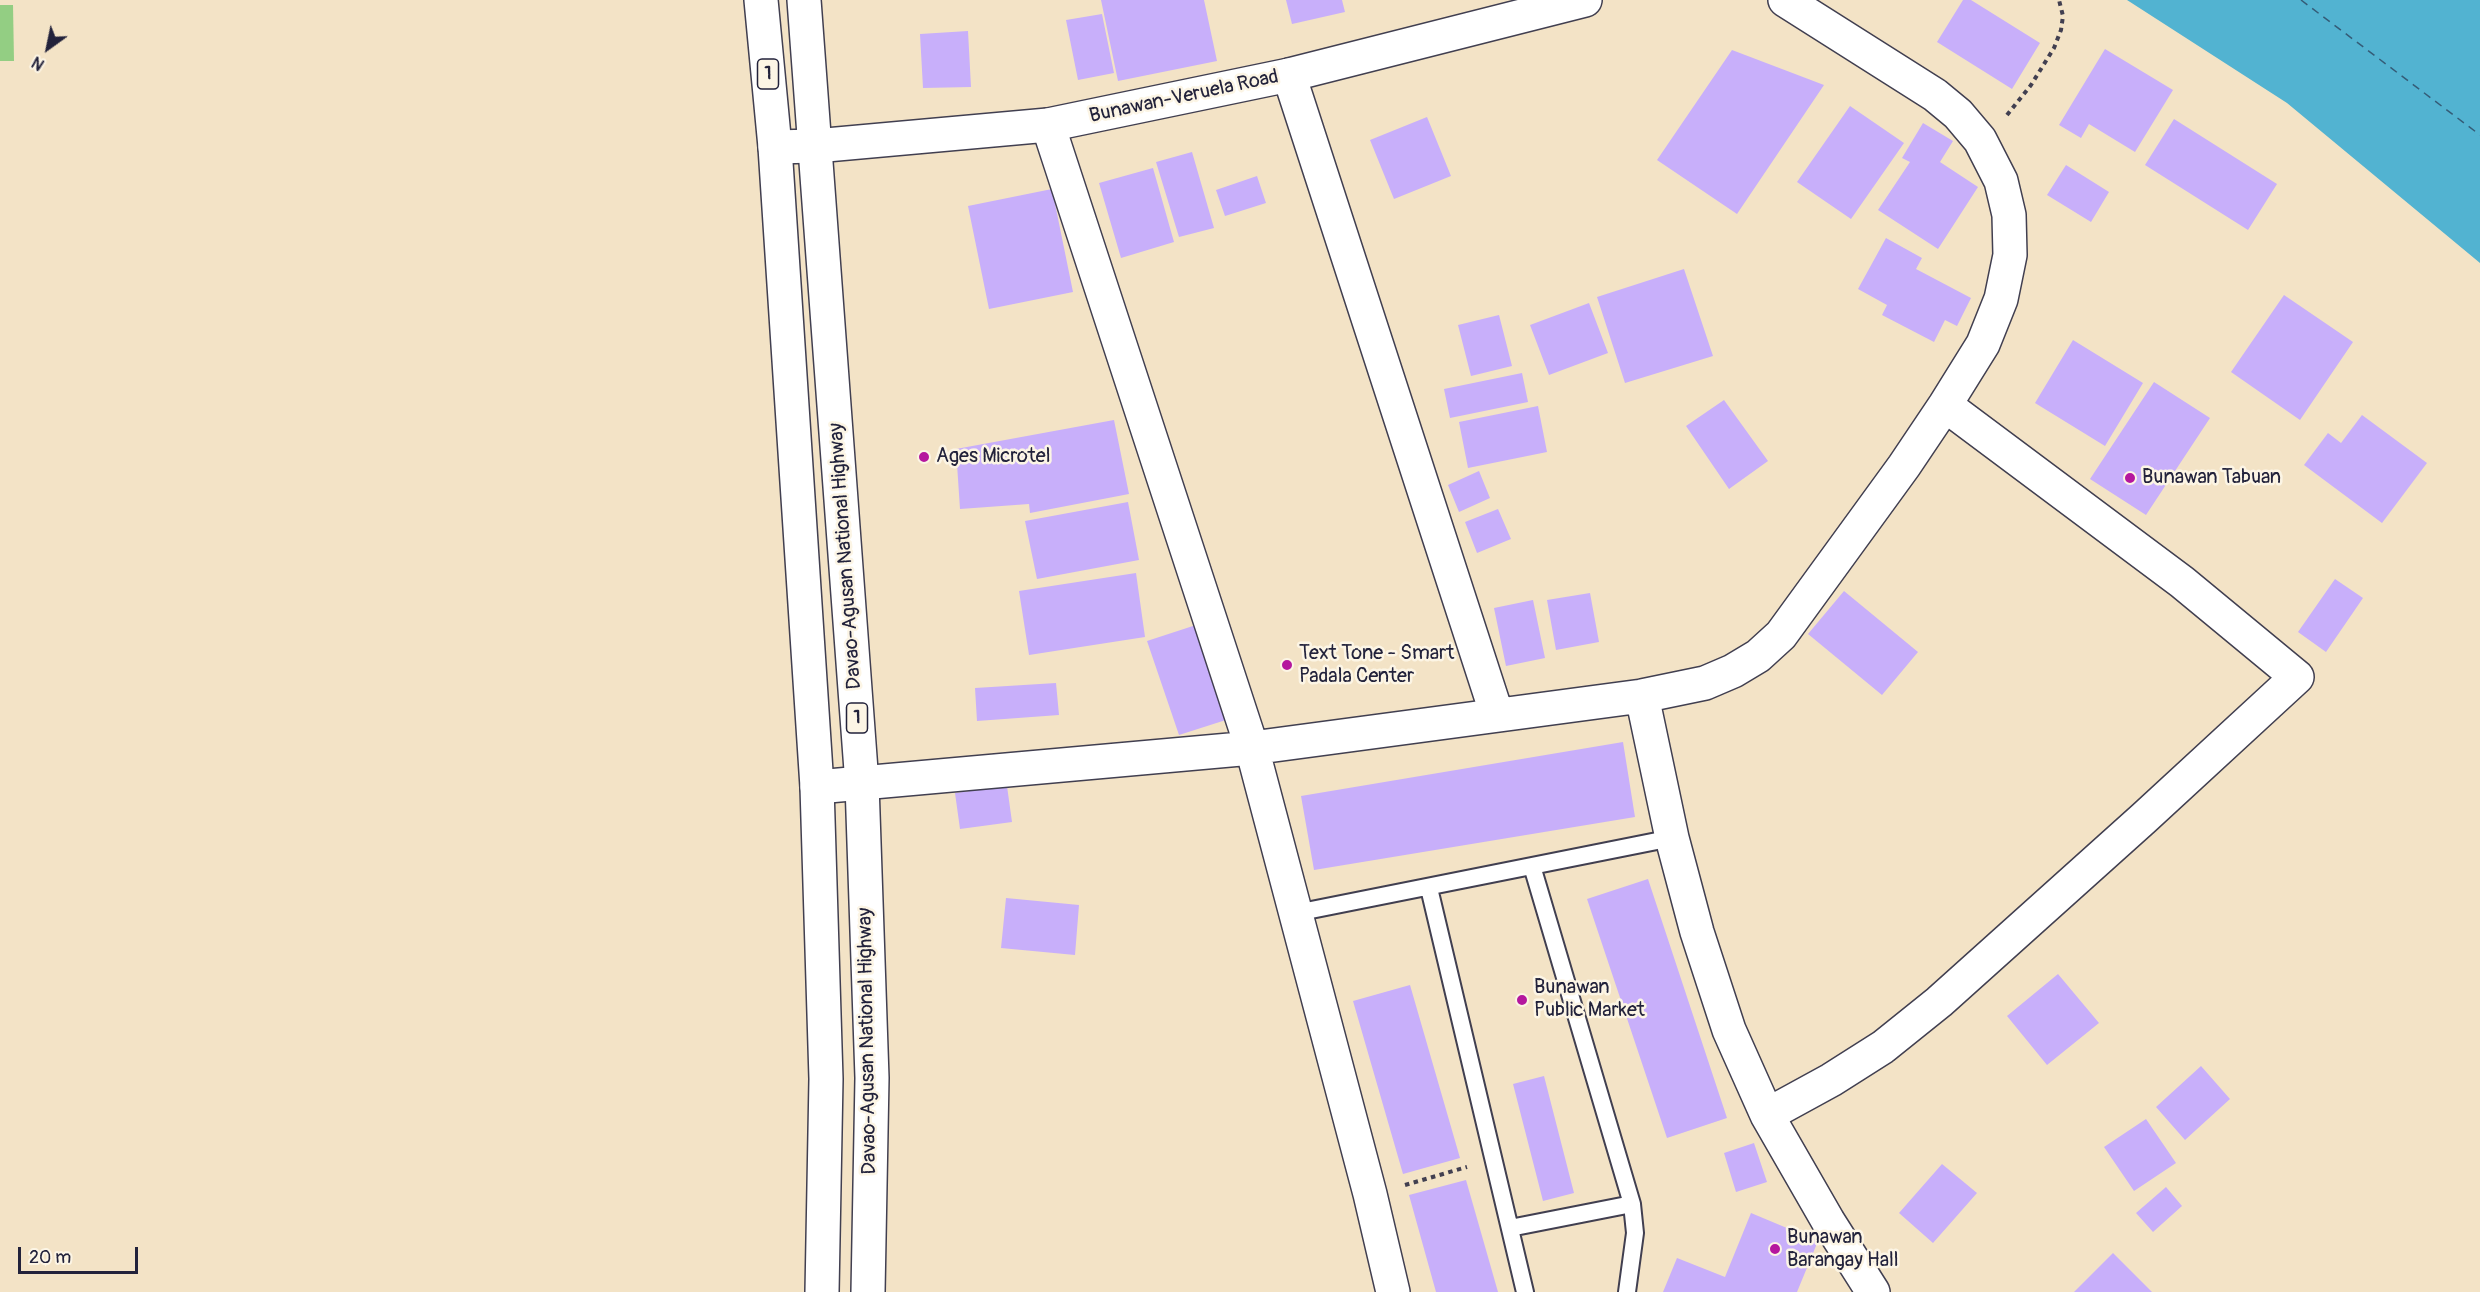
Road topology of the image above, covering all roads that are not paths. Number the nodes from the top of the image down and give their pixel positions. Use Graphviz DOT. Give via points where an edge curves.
graph roads {
  1 [pos="761,0"];
  2 [pos="804,0"];
  3 [pos="1585,0"];
  4 [pos="1785,0"];
  5 [pos="1288,75"];
  6 [pos="1047,125"];
  7 [pos="815,146"];
  8 [pos="775,147"];
  9 [pos="833,386"];
  10 [pos="791,388"];
  11 [pos="1945,405"];
  12 [pos="1642,696"];
  13 [pos="1497,715"];
  14 [pos="1252,748"];
  15 [pos="862,783"];
  16 [pos="817,786"];
  17 [pos="1672,838"];
  18 [pos="1532,866"];
  19 [pos="1429,888"];
  20 [pos="1296,913"];
  21 [pos="1767,1115"];
  22 [pos="1632,1204"];
  23 [pos="1510,1228"];
  24 [pos="822,1292"];
  25 [pos="868,1292"];
  26 [pos="1394,1292"];
  27 [pos="1525,1292"];
  28 [pos="1627,1292"];
  29 [pos="1873,1292"];
  1 -- 8 [label="main road, 1"];
  2 -- 7 [label="main road, Davao-Agusan National Highway / 1"];
  3 -- 5 [label="main road, Bunawan-Veruela Road"];
  4 -- 11 [label="main road" via="1935,95 1958,114 1980,140 2001,181 2009,215 2010,255 2001,299 1983,344"];
  5 -- 6 [label="main road, Bunawan-Veruela Road"];
  5 -- 13 [label="main road"];
  6 -- 7 [label="main road, Bunawan-Veruela Road"];
  6 -- 14 [label="main road"];
  7 -- 8 [label="main road, Bunawan-Veruela Road"];
  7 -- 9 [label="main road, Davao-Agusan National Highway / 1"];
  8 -- 10 [label="main road, 1"];
  9 -- 10 [label="main road"];
  9 -- 15 [label="main road, Davao-Agusan National Highway / 1"];
  10 -- 16 [label="main road, 1"];
  11 -- 12 [label="main road" via="1781,635 1733,671 1705,683"];
  11 -- 21 [label="main road" via="2182,582 2297,677 1939,1002 1883,1047"];
  12 -- 13 [label="main road"];
  12 -- 17 [label="main road"];
  13 -- 14 [label="main road"];
  14 -- 15 [label="main road"];
  14 -- 20 [label="main road"];
  15 -- 16 [label="main road"];
  15 -- 25 [label="main road, Davao-Agusan National Highway / 1" via="872,1078"];
  16 -- 24 [label="main road, 1" via="826,1079"];
  17 -- 18 [label="lane"];
  17 -- 21 [label="main road" via="1697,933 1730,1030"];
  18 -- 19 [label="lane"];
  18 -- 22 [label="lane"];
  19 -- 20 [label="lane"];
  19 -- 23 [label="lane"];
  20 -- 26 [label="main road"];
  21 -- 29 [label="main road"];
  22 -- 23 [label="lane"];
  22 -- 28 [label="lane" via="1635,1233"];
  23 -- 27 [label="lane"];
}
